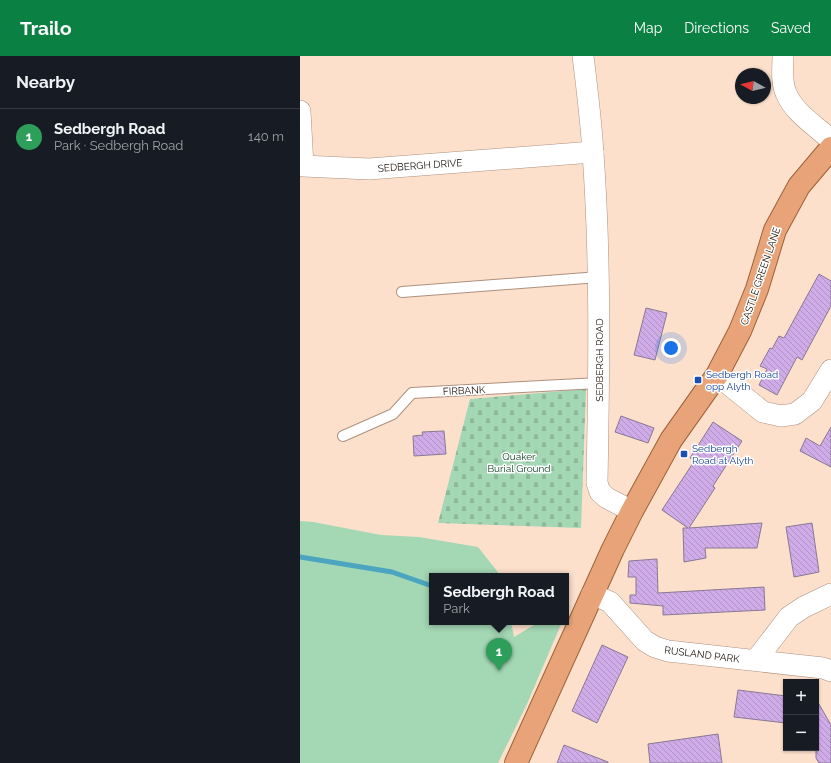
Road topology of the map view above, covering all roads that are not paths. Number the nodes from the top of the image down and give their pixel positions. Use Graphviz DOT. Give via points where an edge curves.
graph roads {
  1 [pos="583,56"];
  2 [pos="783,56"];
  3 [pos="300,111"];
  4 [pos="831,140"];
  5 [pos="831,148"];
  6 [pos="593,152"];
  7 [pos="301,168"];
  8 [pos="599,276"];
  9 [pos="402,292"];
  10 [pos="831,370"];
  11 [pos="717,375"];
  12 [pos="599,383"];
  13 [pos="343,436"];
  14 [pos="632,511"];
  15 [pos="592,594"];
  16 [pos="831,594"];
  17 [pos="756,660"];
  18 [pos="831,671"];
  19 [pos="516,763"];
  1 -- 6 [label="street, SEDBERGH ROAD"];
  2 -- 4 [label="street" via="786,93 794,106"];
  3 -- 7 [label="street, SEDBERGH DRIVE"];
  5 -- 11 [label="highway, CASTLE GREEN LANE" via="799,186 775,230 757,289 740,331"];
  6 -- 7 [label="street, SEDBERGH DRIVE" via="369,169"];
  6 -- 8 [label="street, SEDBERGH ROAD"];
  8 -- 9 [label="lane"];
  8 -- 12 [label="street, SEDBERGH ROAD"];
  10 -- 11 [label="street" via="812,401 795,414 781,416 763,412"];
  11 -- 14 [label="highway, CASTLE GREEN LANE" via="671,440"];
  12 -- 13 [label="lane, FIRBANK" via="412,393 392,414"];
  12 -- 14 [label="street, SEDBERGH ROAD" via="597,483 600,492 607,498"];
  14 -- 15 [label="highway"];
  15 -- 17 [label="street, RUSLAND PARK" via="610,602 645,641 655,647 668,652"];
  15 -- 19 [label="highway"];
  16 -- 17 [label="street" via="789,617"];
  17 -- 18 [label="street, RUSLAND PARK"];
}
